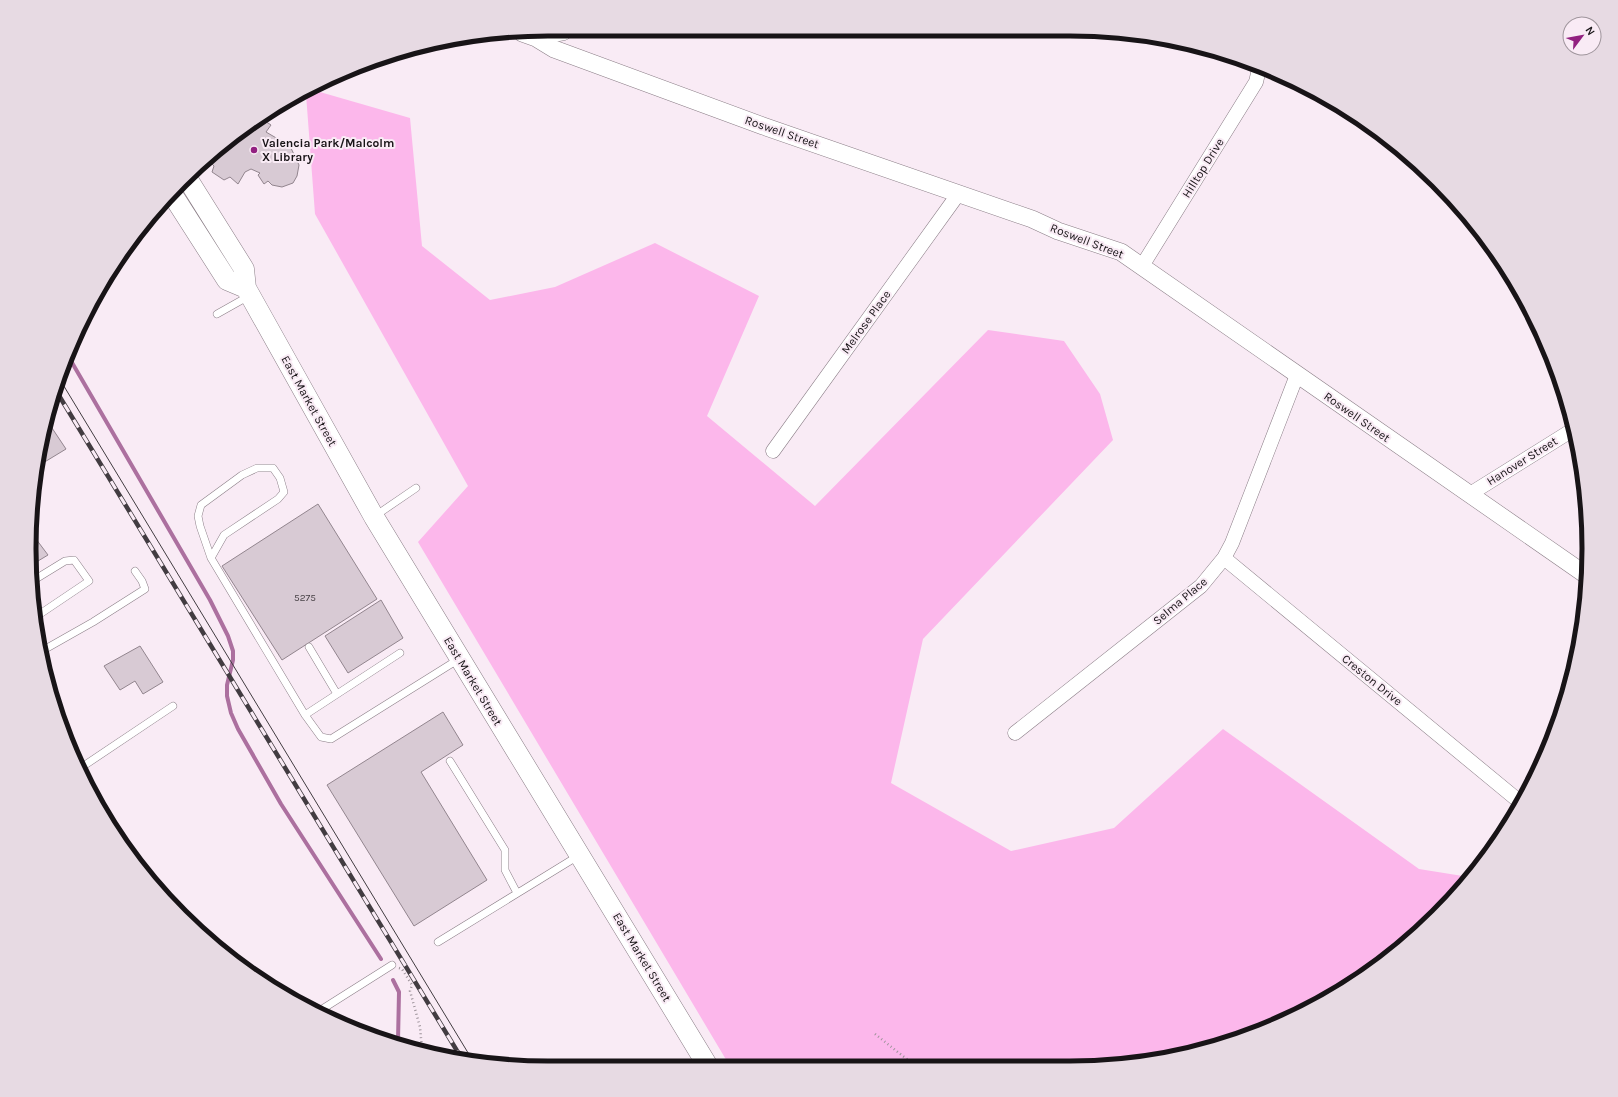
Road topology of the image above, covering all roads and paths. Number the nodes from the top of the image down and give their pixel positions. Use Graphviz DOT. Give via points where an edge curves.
graph roads {
  1 [pos="530,37"];
  2 [pos="1259,72"];
  3 [pos="190,182"];
  4 [pos="959,193"];
  5 [pos="175,198"];
  6 [pos="1142,266"];
  7 [pos="248,292"];
  8 [pos="217,314"];
  9 [pos="1297,375"];
  10 [pos="1568,432"];
  11 [pos="773,451"];
  12 [pos="416,488"];
  13 [pos="1470,494"];
  14 [pos="374,517"];
  15 [pos="211,558"];
  16 [pos="1224,558"];
  17 [pos="135,571"];
  18 [pos="1581,572"];
  19 [pos="37,578"];
  20 [pos="40,614"];
  21 [pos="309,647"];
  22 [pos="46,649"];
  23 [pos="400,653"];
  24 [pos="459,659"];
  25 [pos="338,694"];
  26 [pos="173,706"];
  27 [pos="305,715"];
  28 [pos="1016,733"];
  29 [pos="450,761"];
  30 [pos="84,765"];
  31 [pos="1516,799"];
  32 [pos="580,855"];
  33 [pos="518,893"];
  34 [pos="438,942"];
  35 [pos="392,965"];
  36 [pos="402,969"];
  37 [pos="322,1008"];
  38 [pos="875,1034"];
  39 [pos="422,1045"];
  40 [pos="705,1061"];
  41 [pos="909,1061"];
  1 -- 4 [label="street, Roswell Street" via="554,49 763,126"];
  2 -- 6 [label="street, Hilltop Drive" via="1256,82"];
  3 -- 7 [label="main road, East Market Street" via="244,269"];
  4 -- 6 [label="street, Roswell Street" via="1121,252"];
  4 -- 11 [label="street, Melrose Place"];
  5 -- 7 [label="main road" via="227,280"];
  6 -- 9 [label="street, Roswell Street"];
  7 -- 8 [label="lane"];
  7 -- 14 [label="main road, East Market Street"];
  9 -- 13 [label="street, Roswell Street"];
  9 -- 16 [label="street, Selma Place"];
  10 -- 13 [label="street, Hanover Street"];
  12 -- 14 [label="lane"];
  13 -- 18 [label="street, Roswell Street"];
  14 -- 24 [label="main road, East Market Street"];
  15 -- 15 [label="lane" via="224,535 278,499 284,492 280,478 273,468 257,468 242,475 201,506 198,516"];
  15 -- 27 [label="lane"];
  16 -- 28 [label="street, Selma Place" via="1201,586"];
  16 -- 31 [label="street, Creston Drive"];
  17 -- 22 [label="lane" via="144,589"];
  19 -- 20 [label="lane" via="65,561 74,560 89,581"];
  21 -- 25 [label="lane"];
  23 -- 25 [label="lane"];
  24 -- 27 [label="lane" via="331,739 321,736"];
  24 -- 32 [label="main road, East Market Street"];
  25 -- 27 [label="lane"];
  26 -- 30 [label="lane"];
  29 -- 33 [label="lane" via="505,850 504,870"];
  32 -- 33 [label="lane"];
  32 -- 40 [label="main road, East Market Street"];
  33 -- 34 [label="lane"];
  35 -- 37 [label="lane"];
  36 -- 39 [label="path" via="412,985 410,991 420,1026"];
  38 -- 41 [label="path"];
}
